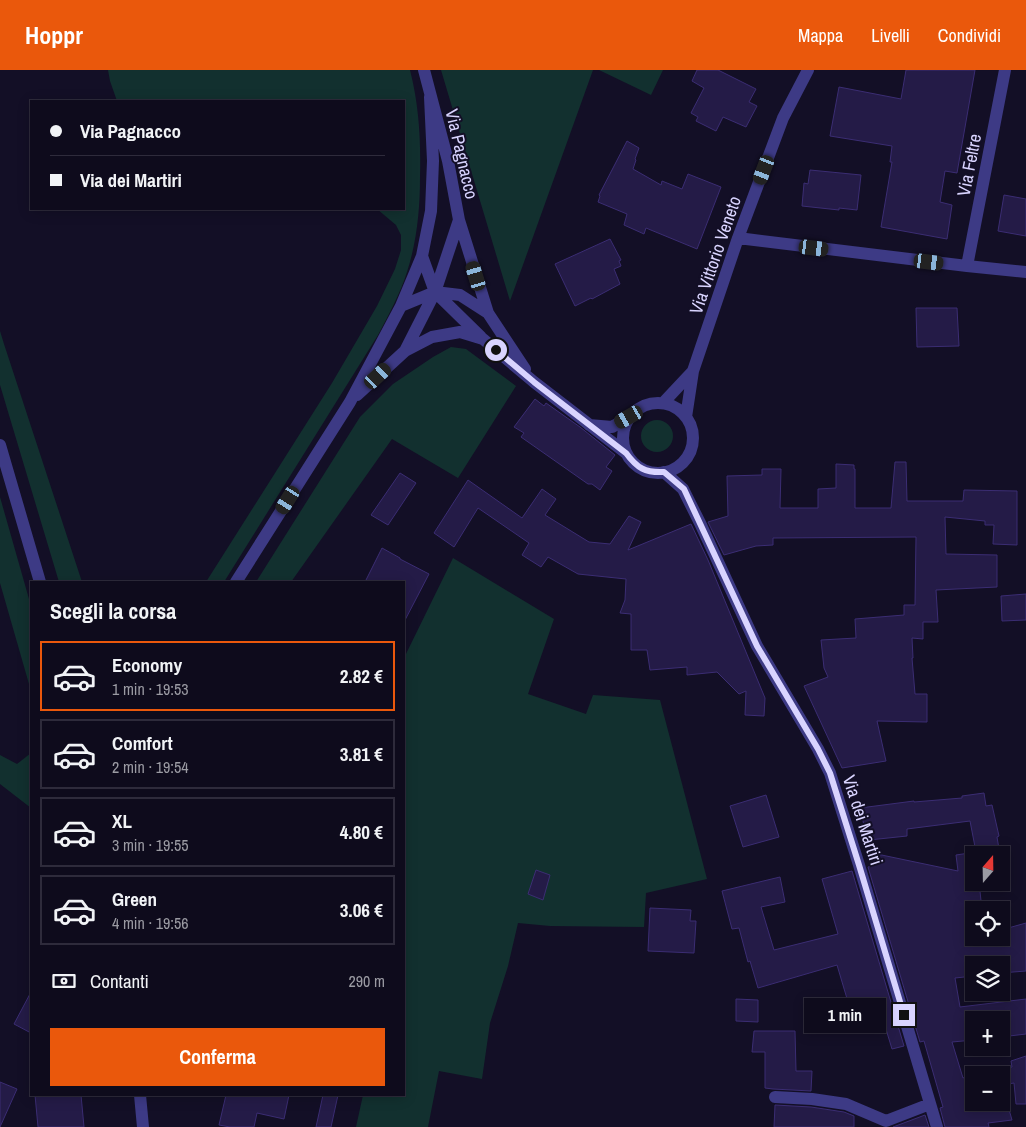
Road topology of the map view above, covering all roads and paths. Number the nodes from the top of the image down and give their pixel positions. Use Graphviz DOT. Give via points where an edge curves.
graph roads {
  1 [pos="424,70"];
  2 [pos="808,70"];
  3 [pos="1005,70"];
  4 [pos="430,97"];
  5 [pos="459,220"];
  6 [pos="738,238"];
  7 [pos="422,256"];
  8 [pos="967,266"];
  9 [pos="1026,272"];
  10 [pos="435,292"];
  11 [pos="401,306"];
  12 [pos="488,313"];
  13 [pos="483,339"];
  14 [pos="405,351"];
  15 [pos="693,371"];
  16 [pos="534,382"];
  17 [pos="350,402"];
  18 [pos="663,403"];
  19 [pos="629,417"];
  20 [pos="686,418"];
  21 [pos="589,424"];
  22 [pos="0,446"];
  23 [pos="626,453"];
  24 [pos="684,461"];
  25 [pos="664,472"];
  26 [pos="684,489"];
  27 [pos="40,581"];
  28 [pos="237,581"];
  29 [pos="140,1096"];
  30 [pos="775,1097"];
  31 [pos="930,1104"];
  32 [pos="143,1127"];
  33 [pos="937,1127"];
  1 -- 4 [label="street, Via Pagnacco"];
  2 -- 6 [label="street, Via Vittorio Veneto" via="783,118"];
  3 -- 8 [label="street, Via Feltre"];
  4 -- 5 [label="street, Via Pagnacco" via="448,161"];
  4 -- 7 [label="street, Via Pagnacco" via="431,211"];
  5 -- 10 [label="street, Via Pagnacco"];
  5 -- 12 [label="street, Via Pagnacco"];
  6 -- 8 [label="street"];
  6 -- 15 [label="street, Via Vittorio Veneto"];
  7 -- 10 [label="street, Via Pagnacco"];
  7 -- 11 [label="street, Via Pagnacco"];
  8 -- 9 [label="street"];
  10 -- 11 [label="street, Via Pagnacco"];
  10 -- 12 [label="street, Via Pagnacco" via="460,295"];
  10 -- 13 [label="street, Via Pagnacco"];
  10 -- 14 [label="street, Via Pagnacco"];
  11 -- 17 [label="street, Via Pagnacco"];
  12 -- 16 [label="street, Via Pagnacco"];
  13 -- 14 [label="street, Via Pagnacco" via="460,332 432,336"];
  13 -- 16 [label="street, Via Pagnacco"];
  14 -- 17 [label="street, Via Pagnacco"];
  15 -- 18 [label="street, Via Vittorio Veneto"];
  15 -- 20 [label="street, Via Vittorio Veneto"];
  16 -- 21 [label="street, Via Pagnacco"];
  17 -- 28 [label="street, Via Pagnacco"];
  18 -- 19 [label="street" via="644,405"];
  18 -- 20 [label="street" via="680,410"];
  19 -- 21 [label="street" via="612,427"];
  19 -- 23 [label="street" via="622,435"];
  20 -- 24 [label="street" via="693,440"];
  21 -- 23 [label="street, Via Pagnacco"];
  22 -- 27 [label="street"];
  23 -- 25 [label="street" via="642,469"];
  24 -- 25 [label="street"];
  24 -- 26 [label="street, Via dei Martiri"];
  25 -- 26 [label="street, Via dei Martiri"];
  26 -- 31 [label="street, Via dei Martiri" via="757,646 830,773"];
  29 -- 32 [label="street"];
  30 -- 31 [label="street" via="846,1104 886,1121"];
  31 -- 33 [label="street, Via dei Martiri"];
}
